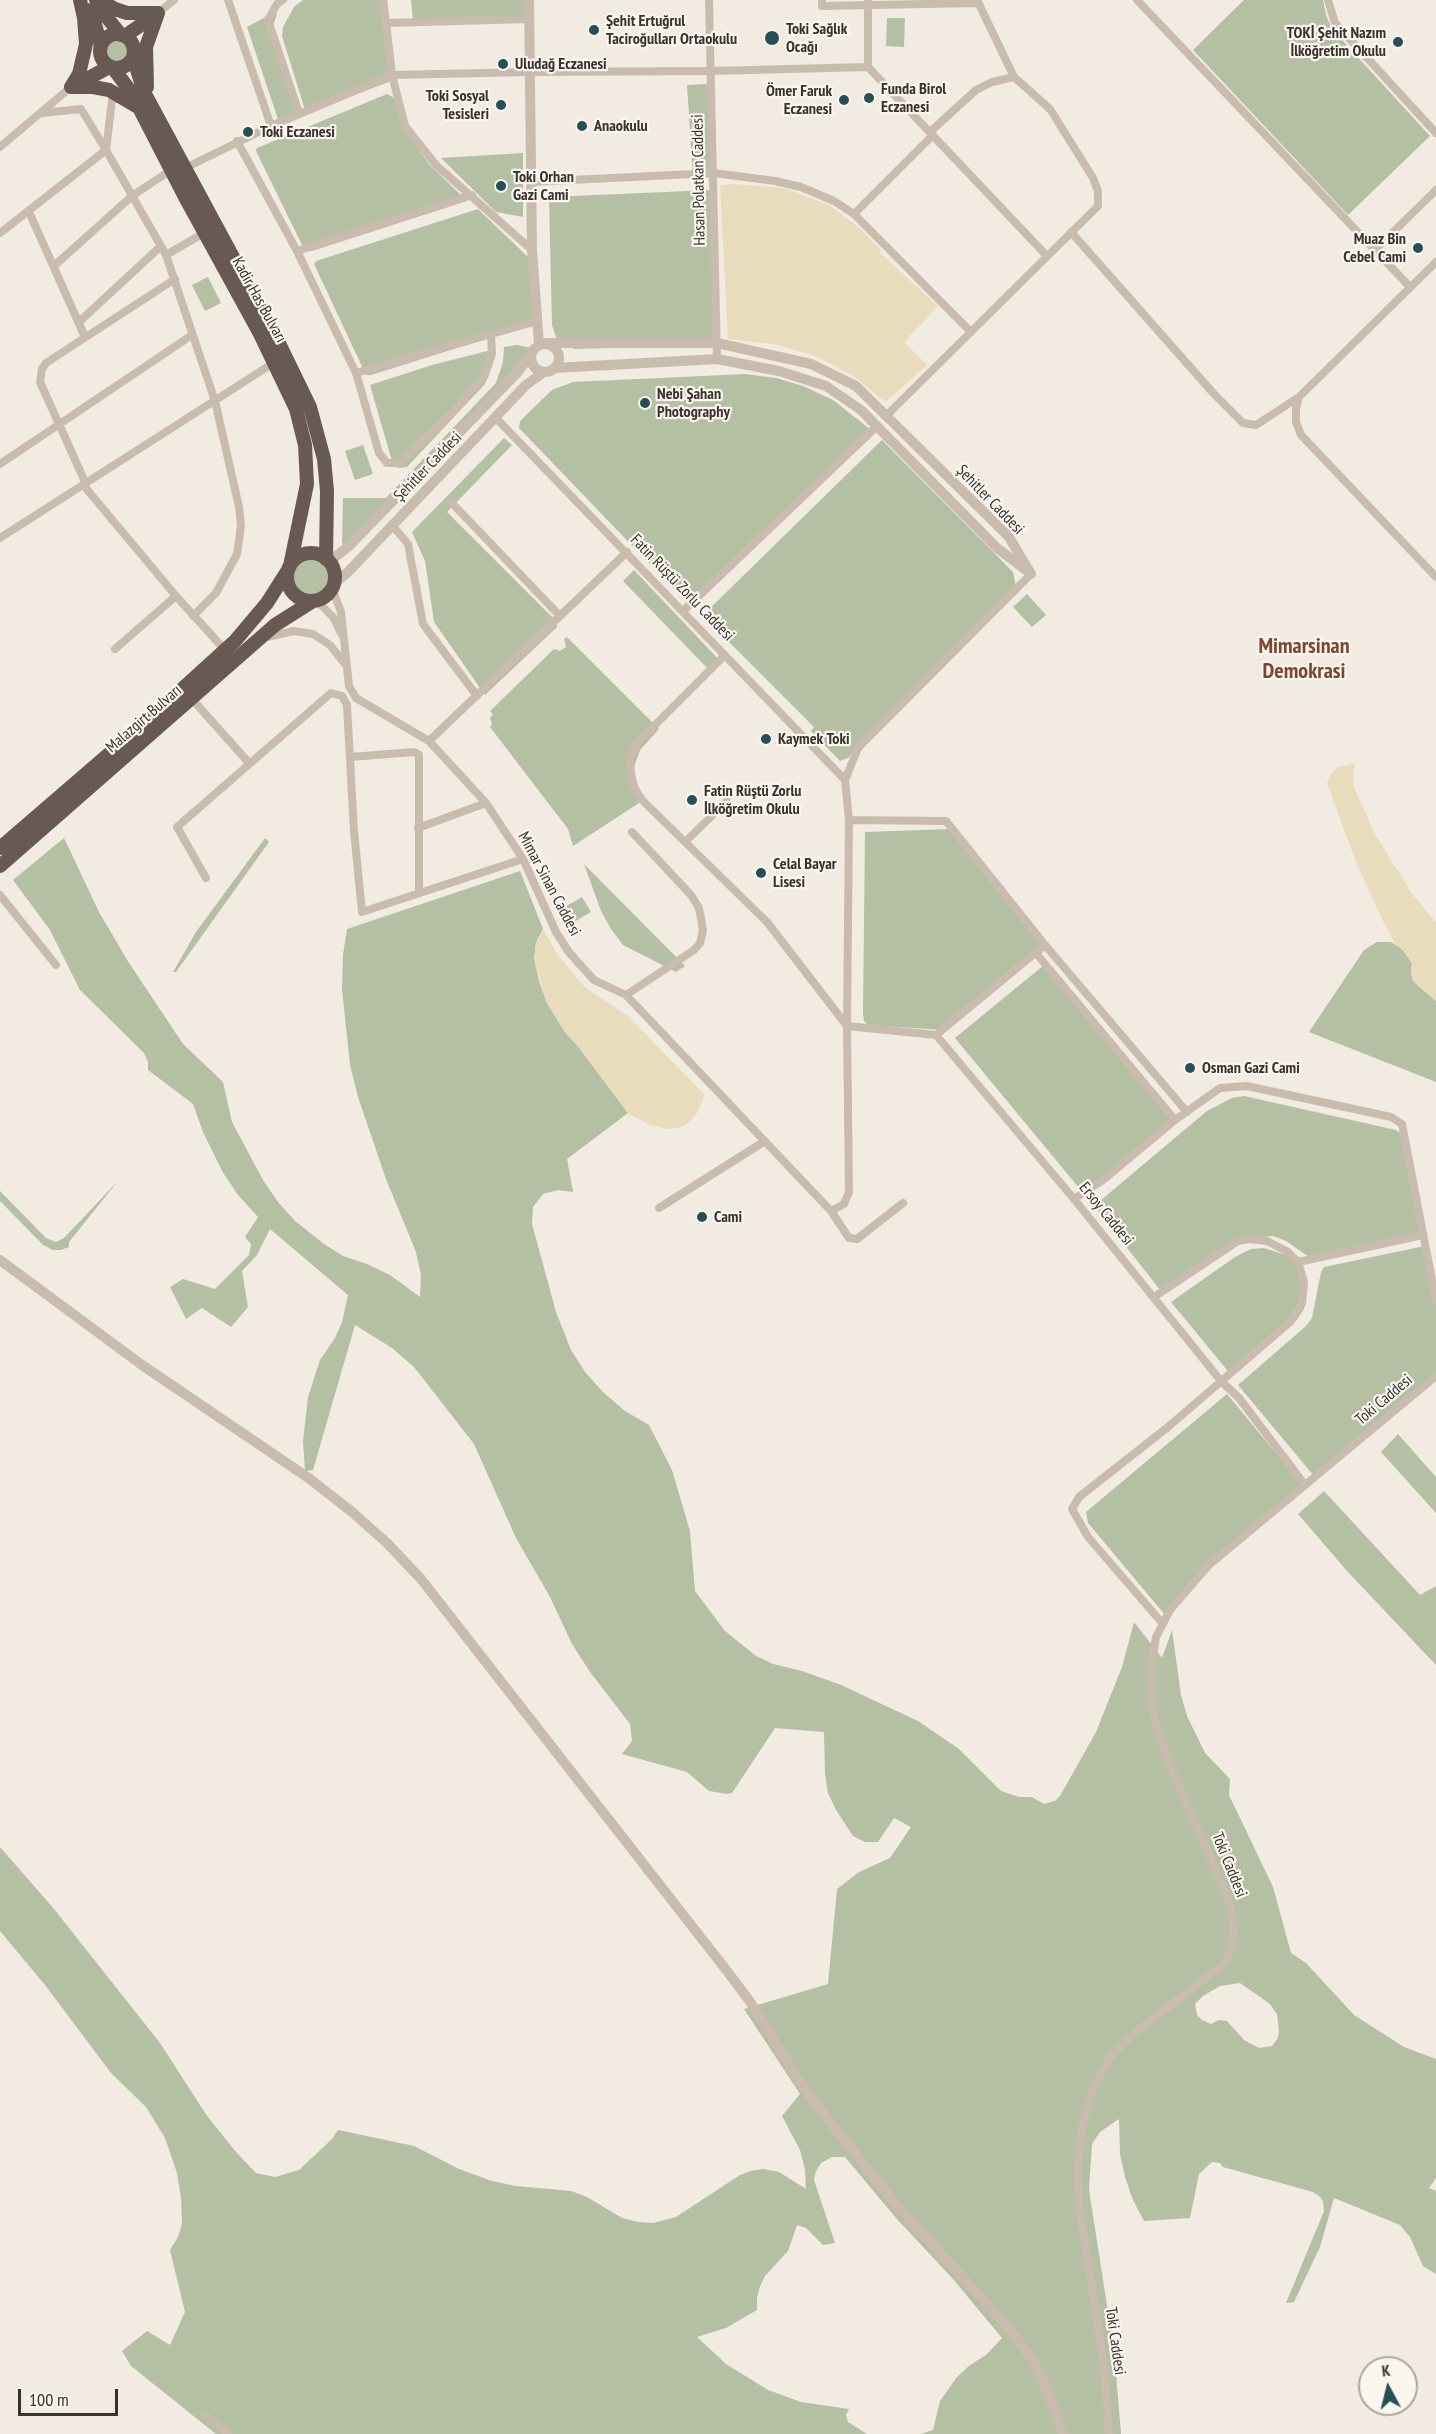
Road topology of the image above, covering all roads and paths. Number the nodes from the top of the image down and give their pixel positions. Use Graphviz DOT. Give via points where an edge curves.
graph roads {
  1 [pos="81,0"];
  2 [pos="98,0"];
  3 [pos="174,0"];
  4 [pos="228,0"];
  5 [pos="283,0"];
  6 [pos="383,0"];
  7 [pos="529,0"];
  8 [pos="709,0"];
  9 [pos="822,0"];
  10 [pos="1137,0"];
  11 [pos="1328,0"];
  12 [pos="977,1"];
  13 [pos="868,3"];
  14 [pos="922,3"];
  15 [pos="158,13"];
  16 [pos="529,19"];
  17 [pos="386,23"];
  18 [pos="123,35"];
  19 [pos="100,48"];
  20 [pos="134,53"];
  21 [pos="111,67"];
  22 [pos="868,67"];
  23 [pos="711,71"];
  24 [pos="529,72"];
  25 [pos="79,74"];
  26 [pos="392,75"];
  27 [pos="1014,77"];
  28 [pos="71,87"];
  29 [pos="113,92"];
  30 [pos="145,107"];
  31 [pos="42,113"];
  32 [pos="299,113"];
  33 [pos="271,126"];
  34 [pos="1436,133"];
  35 [pos="932,134"];
  36 [pos="237,141"];
  37 [pos="0,147"];
  38 [pos="106,150"];
  39 [pos="178,169"];
  40 [pos="714,173"];
  41 [pos="530,182"];
  42 [pos="1436,190"];
  43 [pos="472,195"];
  44 [pos="132,196"];
  45 [pos="29,212"];
  46 [pos="854,214"];
  47 [pos="1071,232"];
  48 [pos="0,233"];
  49 [pos="204,233"];
  50 [pos="161,246"];
  51 [pos="297,250"];
  52 [pos="532,250"];
  53 [pos="1375,250"];
  54 [pos="166,255"];
  55 [pos="1046,255"];
  56 [pos="1436,262"];
  57 [pos="54,267"];
  58 [pos="175,279"];
  59 [pos="1410,287"];
  60 [pos="537,321"];
  61 [pos="79,322"];
  62 [pos="970,331"];
  63 [pos="491,334"];
  64 [pos="192,335"];
  65 [pos="86,337"];
  66 [pos="717,343"];
  67 [pos="542,344"];
  68 [pos="530,355"];
  69 [pos="717,360"];
  70 [pos="274,362"];
  71 [pos="549,370"];
  72 [pos="356,373"];
  73 [pos="1299,397"];
  74 [pos="215,401"];
  75 [pos="886,416"];
  76 [pos="496,418"];
  77 [pos="58,423"];
  78 [pos="876,427"];
  79 [pos="0,464"];
  80 [pos="85,485"];
  81 [pos="451,502"];
  82 [pos="392,525"];
  83 [pos="0,538"];
  84 [pos="627,552"];
  85 [pos="328,560"];
  86 [pos="289,568"];
  87 [pos="1031,574"];
  88 [pos="1436,577"];
  89 [pos="333,586"];
  90 [pos="176,596"];
  91 [pos="315,601"];
  92 [pos="683,610"];
  93 [pos="193,616"];
  94 [pos="560,616"];
  95 [pos="344,638"];
  96 [pos="256,642"];
  97 [pos="115,649"];
  98 [pos="225,650"];
  99 [pos="725,655"];
  100 [pos="347,667"];
  101 [pos="352,691"];
  102 [pos="342,696"];
  103 [pos="477,696"];
  104 [pos="192,699"];
  105 [pos="429,741"];
  106 [pos="350,757"];
  107 [pos="249,763"];
  108 [pos="845,780"];
  109 [pos="727,801"];
  110 [pos="486,803"];
  111 [pos="849,820"];
  112 [pos="417,828"];
  113 [pos="632,832"];
  114 [pos="685,842"];
  115 [pos="0,848"];
  116 [pos="523,859"];
  117 [pos="0,866"];
  118 [pos="206,878"];
  119 [pos="418,893"];
  120 [pos="0,895"];
  121 [pos="1045,945"];
  122 [pos="1035,952"];
  123 [pos="56,965"];
  124 [pos="626,995"];
  125 [pos="847,1026"];
  126 [pos="936,1035"];
  127 [pos="1187,1112"];
  128 [pos="1175,1120"];
  129 [pos="765,1141"];
  130 [pos="1074,1199"];
  131 [pos="903,1203"];
  132 [pos="659,1208"];
  133 [pos="831,1211"];
  134 [pos="1423,1235"];
  135 [pos="0,1260"];
  136 [pos="1298,1262"];
  137 [pos="1154,1297"];
  138 [pos="1436,1301"];
  139 [pos="1436,1377"];
  140 [pos="1221,1381"];
  141 [pos="1305,1485"];
  142 [pos="1163,1624"];
  143 [pos="205,2415"];
  144 [pos="228,2434"];
  145 [pos="1063,2434"];
  146 [pos="1109,2434"];
  1 -- 19 [label="highway" via="94,24"];
  1 -- 25 [label="highway" via="86,36"];
  2 -- 15 [label="highway" via="127,13"];
  2 -- 18 [label="highway" via="105,15"];
  3 -- 15 [label="street"];
  4 -- 33 [label="street"];
  5 -- 32 [label="street" via="268,20"];
  6 -- 17 [label="street"];
  7 -- 16 [label="street"];
  8 -- 23 [label="street, Hasan Polatkan Caddesi"];
  9 -- 13 [label="street" via="822,6"];
  10 -- 53 [label="street"];
  11 -- 34 [label="street" via="1335,23"];
  12 -- 14 [label="street"];
  12 -- 27 [label="street"];
  13 -- 14 [label="street"];
  13 -- 22 [label="street"];
  15 -- 18 [label="highway"];
  15 -- 20 [label="highway"];
  15 -- 30 [label="highway" via="145,54"];
  16 -- 17 [label="street"];
  16 -- 24 [label="street"];
  17 -- 26 [label="street"];
  18 -- 19 [label="highway" via="109,36"];
  18 -- 20 [label="highway" via="131,41"];
  19 -- 21 [label="highway" via="103,61"];
  19 -- 25 [label="highway"];
  20 -- 21 [label="highway" via="125,66"];
  20 -- 30 [label="highway, Kadir Has Bulvarı"];
  21 -- 28 [label="highway"];
  21 -- 30 [label="highway, Kadir Has Bulvarı"];
  22 -- 23 [label="street"];
  22 -- 35 [label="street"];
  23 -- 24 [label="street"];
  23 -- 40 [label="street, Hasan Polatkan Caddesi"];
  24 -- 26 [label="street"];
  24 -- 41 [label="street"];
  25 -- 28 [label="highway"];
  26 -- 32 [label="street"];
  26 -- 43 [label="street" via="405,126 436,165"];
  27 -- 35 [label="street" via="976,90"];
  27 -- 47 [label="street" via="1050,109 1098,191 1098,206"];
  28 -- 29 [label="highway"];
  28 -- 31 [label="street"];
  29 -- 30 [label="highway"];
  29 -- 38 [label="street"];
  30 -- 39 [label="highway, Kadir Has Bulvarı"];
  31 -- 37 [label="street"];
  31 -- 38 [label="street" via="81,109"];
  32 -- 33 [label="street"];
  33 -- 36 [label="street"];
  35 -- 46 [label="street"];
  35 -- 55 [label="street"];
  36 -- 39 [label="street"];
  36 -- 51 [label="street"];
  38 -- 44 [label="street"];
  38 -- 45 [label="street"];
  39 -- 44 [label="street"];
  39 -- 49 [label="highway, Kadir Has Bulvarı"];
  39 -- 85 [label="highway, Kadir Has Bulvarı" via="275,335 310,407 326,481"];
  40 -- 41 [label="street"];
  40 -- 46 [label="street" via="801,186"];
  40 -- 66 [label="street, Hasan Polatkan Caddesi"];
  41 -- 52 [label="street"];
  42 -- 53 [label="street"];
  43 -- 51 [label="street"];
  43 -- 52 [label="street"];
  44 -- 50 [label="street"];
  44 -- 57 [label="street"];
  45 -- 48 [label="street"];
  45 -- 57 [label="street"];
  46 -- 62 [label="street"];
  47 -- 55 [label="street"];
  47 -- 73 [label="street" via="1243,423 1256,425"];
  49 -- 54 [label="street"];
  49 -- 70 [label="highway, Kadir Has Bulvarı"];
  50 -- 54 [label="street"];
  50 -- 61 [label="street"];
  51 -- 72 [label="street"];
  52 -- 60 [label="street"];
  53 -- 59 [label="street"];
  54 -- 58 [label="street"];
  55 -- 62 [label="street"];
  56 -- 59 [label="street"];
  57 -- 61 [label="street"];
  58 -- 64 [label="street"];
  58 -- 65 [label="street"];
  59 -- 73 [label="street"];
  60 -- 63 [label="street"];
  60 -- 67 [label="street"];
  61 -- 65 [label="street"];
  62 -- 75 [label="street"];
  63 -- 72 [label="street"];
  63 -- 72 [label="street" via="492,354 484,376 399,463 387,463 379,453"];
  64 -- 74 [label="street"];
  64 -- 77 [label="street"];
  65 -- 77 [label="street" via="46,363 40,372 40,382"];
  66 -- 67 [label="street, Şehitler Caddesi"];
  66 -- 69 [label="street, Hasan Polatkan Caddesi"];
  66 -- 75 [label="street, Şehitler Caddesi" via="811,364 856,386"];
  67 -- 68 [label="street"];
  67 -- 71 [label="street" via="557,350 559,360"];
  68 -- 71 [label="street" via="532,365"];
  68 -- 85 [label="street, Şehitler Caddesi" via="518,372 357,537"];
  69 -- 71 [label="street, Şehitler Caddesi"];
  69 -- 78 [label="street, Şehitler Caddesi" via="779,371 826,386 861,410"];
  70 -- 74 [label="street"];
  70 -- 86 [label="highway, Kadir Has Bulvarı" via="296,409 307,458 307,484"];
  71 -- 76 [label="street, Şehitler Caddesi" via="526,385"];
  73 -- 88 [label="street" via="1296,422 1301,435"];
  74 -- 80 [label="street"];
  74 -- 93 [label="street" via="239,507 240,536 237,554 221,585"];
  75 -- 87 [label="street, Şehitler Caddesi" via="1009,537"];
  76 -- 82 [label="street, Şehitler Caddesi"];
  76 -- 84 [label="street, Fatin Rüştü Zorlu Caddesi"];
  77 -- 79 [label="street"];
  77 -- 80 [label="street"];
  78 -- 87 [label="street, Şehitler Caddesi" via="997,548"];
  78 -- 92 [label="street"];
  80 -- 83 [label="street"];
  80 -- 90 [label="street"];
  81 -- 94 [label="street"];
  82 -- 89 [label="street, Şehitler Caddesi"];
  82 -- 103 [label="street" via="408,544 423,624"];
  84 -- 92 [label="street, Fatin Rüştü Zorlu Caddesi"];
  84 -- 94 [label="street"];
  85 -- 86 [label="highway" via="308,554 299,556"];
  85 -- 89 [label="highway" via="334,570"];
  86 -- 91 [label="highway" via="292,592"];
  86 -- 98 [label="highway, Malazgirt Bulvarı" via="259,614"];
  87 -- 108 [label="street" via="858,748"];
  89 -- 91 [label="highway"];
  89 -- 95 [label="street"];
  90 -- 93 [label="street"];
  90 -- 97 [label="street"];
  91 -- 95 [label="street" via="333,617"];
  91 -- 96 [label="highway, Malazgirt Bulvarı" via="275,625"];
  92 -- 99 [label="street, Fatin Rüştü Zorlu Caddesi"];
  93 -- 98 [label="street"];
  94 -- 103 [label="street"];
  95 -- 100 [label="street"];
  96 -- 100 [label="street" via="285,632 309,633 330,645"];
  96 -- 104 [label="highway, Malazgirt Bulvarı"];
  98 -- 115 [label="highway, Malazgirt Bulvarı"];
  99 -- 108 [label="street, Fatin Rüştü Zorlu Caddesi"];
  99 -- 114 [label="street" via="635,745 631,756 631,774 638,794"];
  100 -- 101 [label="street"];
  101 -- 102 [label="street"];
  101 -- 105 [label="street, Mimar Sinan Caddesi" via="356,698"];
  102 -- 106 [label="street" via="347,705"];
  102 -- 107 [label="street" via="327,694"];
  103 -- 105 [label="street"];
  104 -- 107 [label="street"];
  104 -- 117 [label="highway, Malazgirt Bulvarı"];
  105 -- 110 [label="street, Mimar Sinan Caddesi"];
  106 -- 112 [label="street" via="418,754"];
  106 -- 119 [label="street" via="362,912"];
  107 -- 118 [label="street" via="177,827"];
  108 -- 111 [label="street"];
  109 -- 114 [label="street"];
  110 -- 112 [label="street"];
  110 -- 116 [label="street, Mimar Sinan Caddesi"];
  111 -- 121 [label="street" via="946,821"];
  111 -- 125 [label="street"];
  112 -- 119 [label="street"];
  113 -- 124 [label="street" via="691,895 704,930 694,950"];
  114 -- 125 [label="street" via="767,922"];
  116 -- 119 [label="street"];
  116 -- 124 [label="street, Mimar Sinan Caddesi" via="568,951 594,980"];
  120 -- 123 [label="street"];
  121 -- 122 [label="street"];
  121 -- 127 [label="street"];
  122 -- 126 [label="street"];
  122 -- 128 [label="street"];
  124 -- 129 [label="street, Mimar Sinan Caddesi"];
  125 -- 126 [label="street"];
  125 -- 133 [label="street" via="849,1192 844,1204"];
  126 -- 130 [label="street, Ersoy Caddesi"];
  127 -- 128 [label="street"];
  127 -- 134 [label="street" via="1220,1088 1247,1086 1391,1117 1402,1124"];
  128 -- 130 [label="street"];
  129 -- 132 [label="street"];
  129 -- 133 [label="street, Mimar Sinan Caddesi"];
  130 -- 137 [label="street, Ersoy Caddesi"];
  131 -- 133 [label="street, Mimar Sinan Caddesi" via="855,1239 848,1236"];
  134 -- 136 [label="street"];
  134 -- 138 [label="street"];
  135 -- 145 [label="street" via="142,1365 327,1492 387,1543 421,1579 727,1971 829,2121 898,2206 1014,2335 1047,2390"];
  136 -- 137 [label="street" via="1267,1241 1238,1241"];
  136 -- 140 [label="street" via="1305,1289 1298,1314"];
  137 -- 140 [label="street, Ersoy Caddesi"];
  139 -- 141 [label="street, Toki Caddesi"];
  140 -- 141 [label="street, Ersoy Caddesi" via="1239,1398"];
  140 -- 142 [label="street" via="1079,1497 1072,1509 1088,1537"];
  141 -- 142 [label="street, Toki Caddesi" via="1209,1564"];
  142 -- 146 [label="street, Toki Caddesi" via="1156,1637 1151,1667 1155,1721 1166,1756 1230,1904 1234,1928 1232,1948 1224,1964 1133,2034 1110,2058 1094,2087 1082,2126 1079,2206 1104,2366"];
  143 -- 144 [label="street"];
}
